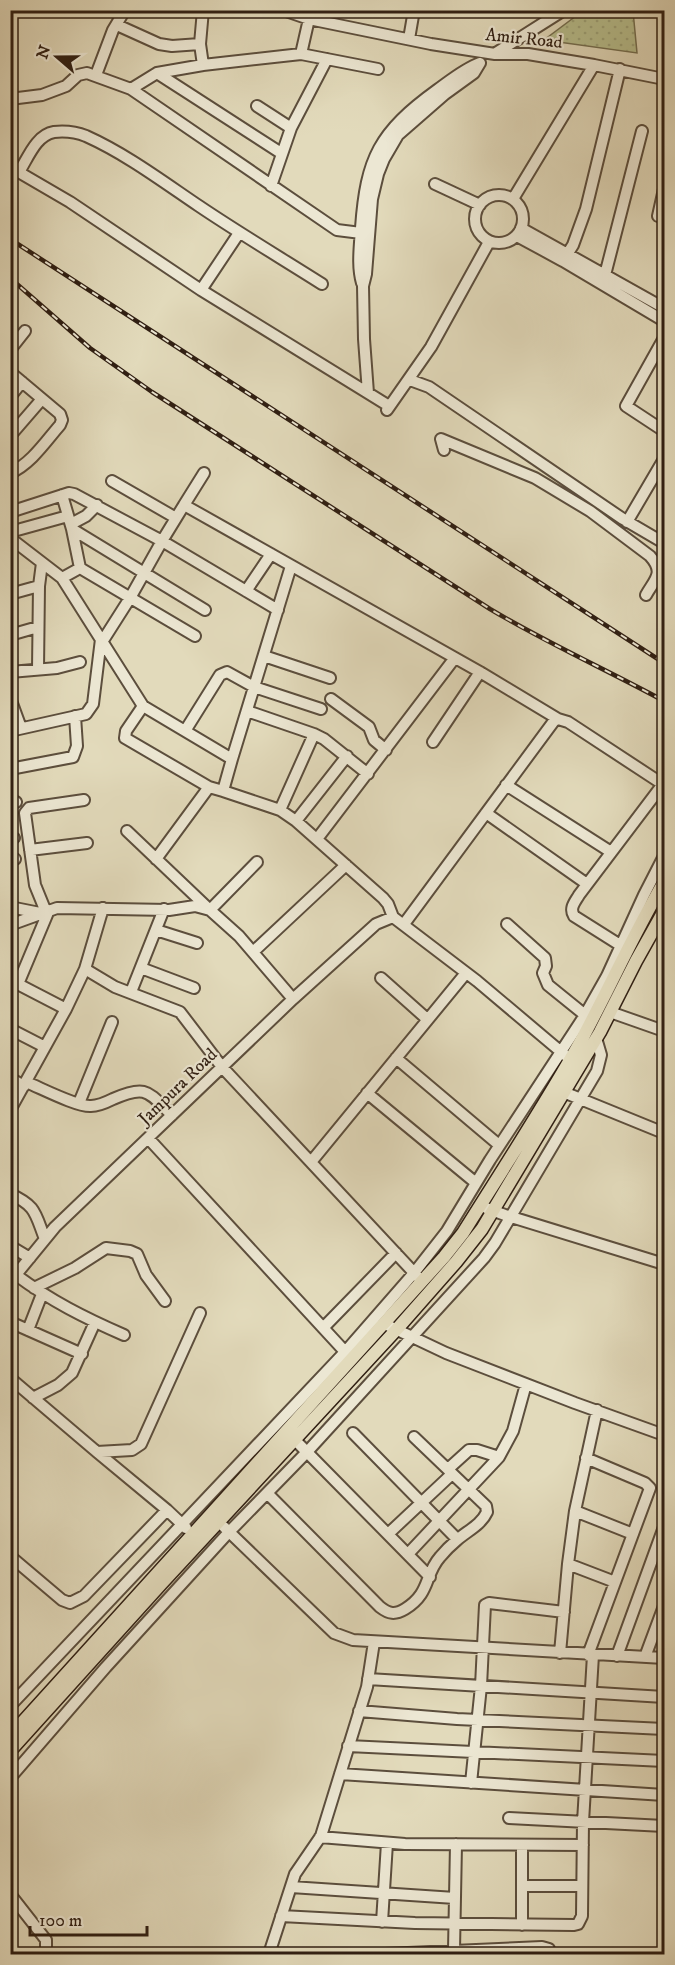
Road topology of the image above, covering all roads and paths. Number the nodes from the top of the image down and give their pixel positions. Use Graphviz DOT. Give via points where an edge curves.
graph roads {
  1 [pos="125,10"];
  2 [pos="203,10"];
  3 [pos="283,10"];
  4 [pos="414,10"];
  5 [pos="564,10"];
  6 [pos="310,15"];
  7 [pos="117,25"];
  8 [pos="409,39"];
  9 [pos="200,44"];
  10 [pos="301,54"];
  11 [pos="495,54"];
  12 [pos="327,59"];
  13 [pos="480,63"];
  14 [pos="203,65"];
  15 [pos="594,65"];
  16 [pos="378,69"];
  17 [pos="620,69"];
  18 [pos="157,73"];
  19 [pos="96,75"];
  20 [pos="664,79"];
  21 [pos="131,89"];
  22 [pos="10,99"];
  23 [pos="257,106"];
  24 [pos="291,128"];
  25 [pos="642,131"];
  26 [pos="281,153"];
  27 [pos="15,170"];
  28 [pos="435,184"];
  29 [pos="270,186"];
  30 [pos="664,189"];
  31 [pos="513,199"];
  32 [pos="480,205"];
  33 [pos="658,216"];
  34 [pos="519,232"];
  35 [pos="239,233"];
  36 [pos="361,233"];
  37 [pos="489,242"];
  38 [pos="568,253"];
  39 [pos="605,275"];
  40 [pos="322,284"];
  41 [pos="363,286"];
  42 [pos="201,290"];
  43 [pos="664,308"];
  44 [pos="664,321"];
  45 [pos="25,331"];
  46 [pos="664,338"];
  47 [pos="10,350"];
  48 [pos="10,372"];
  49 [pos="410,380"];
  50 [pos="22,382"];
  51 [pos="368,393"];
  52 [pos="10,397"];
  53 [pos="42,399"];
  54 [pos="664,431"];
  55 [pos="12,433"];
  56 [pos="444,450"];
  57 [pos="664,459"];
  58 [pos="10,473"];
  59 [pos="204,473"];
  60 [pos="112,482"];
  61 [pos="62,495"];
  62 [pos="97,505"];
  63 [pos="184,505"];
  64 [pos="10,512"];
  65 [pos="176,518"];
  66 [pos="627,522"];
  67 [pos="70,523"];
  68 [pos="10,532"];
  69 [pos="10,538"];
  70 [pos="162,541"];
  71 [pos="664,543"];
  72 [pos="271,554"];
  73 [pos="42,562"];
  74 [pos="291,566"];
  75 [pos="80,568"];
  76 [pos="144,573"];
  77 [pos="62,578"];
  78 [pos="39,586"];
  79 [pos="246,591"];
  80 [pos="10,594"];
  81 [pos="646,595"];
  82 [pos="130,598"];
  83 [pos="205,610"];
  84 [pos="278,610"];
  85 [pos="38,627"];
  86 [pos="10,635"];
  87 [pos="195,636"];
  88 [pos="102,640"];
  89 [pos="264,656"];
  90 [pos="454,659"];
  91 [pos="80,662"];
  92 [pos="38,669"];
  93 [pos="10,672"];
  94 [pos="480,672"];
  95 [pos="330,678"];
  96 [pos="254,687"];
  97 [pos="10,698"];
  98 [pos="331,699"];
  99 [pos="143,706"];
  100 [pos="321,710"];
  101 [pos="247,711"];
  102 [pos="75,716"];
  103 [pos="558,719"];
  104 [pos="16,729"];
  105 [pos="185,731"];
  106 [pos="314,734"];
  107 [pos="433,742"];
  108 [pos="386,750"];
  109 [pos="347,756"];
  110 [pos="232,759"];
  111 [pos="10,769"];
  112 [pos="368,774"];
  113 [pos="506,785"];
  114 [pos="664,785"];
  115 [pos="209,787"];
  116 [pos="223,791"];
  117 [pos="84,800"];
  118 [pos="280,810"];
  119 [pos="486,813"];
  120 [pos="296,821"];
  121 [pos="127,831"];
  122 [pos="317,839"];
  123 [pos="87,843"];
  124 [pos="30,850"];
  125 [pos="611,852"];
  126 [pos="664,856"];
  127 [pos="156,859"];
  128 [pos="257,862"];
  129 [pos="346,865"];
  130 [pos="664,882"];
  131 [pos="587,884"];
  132 [pos="10,907"];
  133 [pos="104,908"];
  134 [pos="164,909"];
  135 [pos="210,910"];
  136 [pos="664,911"];
  137 [pos="45,912"];
  138 [pos="393,917"];
  139 [pos="404,924"];
  140 [pos="507,924"];
  141 [pos="10,926"];
  142 [pos="156,930"];
  143 [pos="197,943"];
  144 [pos="253,952"];
  145 [pos="627,953"];
  146 [pos="141,968"];
  147 [pos="85,969"];
  148 [pos="466,973"];
  149 [pos="381,978"];
  150 [pos="14,982"];
  151 [pos="194,988"];
  152 [pos="131,992"];
  153 [pos="293,999"];
  154 [pos="66,1009"];
  155 [pos="610,1012"];
  156 [pos="585,1015"];
  157 [pos="428,1019"];
  158 [pos="112,1022"];
  159 [pos="10,1029"];
  160 [pos="664,1031"];
  161 [pos="596,1038"];
  162 [pos="45,1047"];
  163 [pos="396,1058"];
  164 [pos="570,1059"];
  165 [pos="222,1067"];
  166 [pos="10,1078"];
  167 [pos="25,1084"];
  168 [pos="558,1090"];
  169 [pos="367,1093"];
  170 [pos="581,1099"];
  171 [pos="79,1103"];
  172 [pos="10,1110"];
  173 [pos="172,1115"];
  174 [pos="664,1133"];
  175 [pos="148,1138"];
  176 [pos="500,1145"];
  177 [pos="311,1162"];
  178 [pos="476,1183"];
  179 [pos="10,1194"];
  180 [pos="481,1205"];
  181 [pos="492,1211"];
  182 [pos="510,1217"];
  183 [pos="45,1239"];
  184 [pos="10,1246"];
  185 [pos="396,1253"];
  186 [pos="30,1258"];
  187 [pos="456,1262"];
  188 [pos="664,1264"];
  189 [pos="418,1277"];
  190 [pos="13,1279"];
  191 [pos="455,1289"];
  192 [pos="38,1291"];
  193 [pos="165,1300"];
  194 [pos="200,1313"];
  195 [pos="10,1322"];
  196 [pos="95,1322"];
  197 [pos="384,1323"];
  198 [pos="323,1328"];
  199 [pos="397,1329"];
  200 [pos="28,1330"];
  201 [pos="124,1335"];
  202 [pos="412,1336"];
  203 [pos="82,1354"];
  204 [pos="348,1355"];
  205 [pos="10,1378"];
  206 [pos="526,1384"];
  207 [pos="33,1398"];
  208 [pos="597,1410"];
  209 [pos="353,1433"];
  210 [pos="664,1435"];
  211 [pos="414,1437"];
  212 [pos="295,1440"];
  213 [pos="97,1452"];
  214 [pos="307,1452"];
  215 [pos="499,1457"];
  216 [pos="586,1458"];
  217 [pos="450,1472"];
  218 [pos="469,1490"];
  219 [pos="267,1493"];
  220 [pos="422,1502"];
  221 [pos="167,1510"];
  222 [pos="575,1511"];
  223 [pos="215,1518"];
  224 [pos="440,1520"];
  225 [pos="182,1523"];
  226 [pos="664,1527"];
  227 [pos="229,1532"];
  228 [pos="193,1534"];
  229 [pos="388,1534"];
  230 [pos="633,1534"];
  231 [pos="457,1539"];
  232 [pos="408,1554"];
  233 [pos="10,1556"];
  234 [pos="568,1564"];
  235 [pos="430,1577"];
  236 [pos="615,1582"];
  237 [pos="664,1606"];
  238 [pos="564,1612"];
  239 [pos="374,1642"];
  240 [pos="482,1649"];
  241 [pos="560,1653"];
  242 [pos="590,1655"];
  243 [pos="617,1656"];
  244 [pos="645,1657"];
  245 [pos="664,1658"];
  246 [pos="368,1679"];
  247 [pos="481,1686"];
  248 [pos="591,1693"];
  249 [pos="664,1697"];
  250 [pos="10,1706"];
  251 [pos="359,1712"];
  252 [pos="478,1720"];
  253 [pos="589,1726"];
  254 [pos="664,1729"];
  255 [pos="10,1736"];
  256 [pos="348,1746"];
  257 [pos="10,1750"];
  258 [pos="474,1753"];
  259 [pos="588,1757"];
  260 [pos="664,1761"];
  261 [pos="340,1774"];
  262 [pos="10,1778"];
  263 [pos="471,1783"];
  264 [pos="586,1790"];
  265 [pos="664,1795"];
  266 [pos="509,1818"];
  267 [pos="583,1822"];
  268 [pos="664,1826"];
  269 [pos="320,1838"];
  270 [pos="387,1843"];
  271 [pos="456,1844"];
  272 [pos="522,1845"];
  273 [pos="583,1845"];
  274 [pos="522,1886"];
  275 [pos="582,1886"];
  276 [pos="291,1887"];
  277 [pos="384,1893"];
  278 [pos="10,1894"];
  279 [pos="455,1898"];
  280 [pos="281,1916"];
  281 [pos="382,1922"];
  282 [pos="454,1924"];
  283 [pos="522,1925"];
  284 [pos="454,1950"];
  285 [pos="46,1954"];
  286 [pos="269,1954"];
  287 [pos="341,1954"];
  288 [pos="385,1954"];
  289 [pos="550,1954"];
  1 -- 7 [label="street"];
  2 -- 9 [label="street"];
  3 -- 6 [label="street, Amir Road"];
  4 -- 8 [label="street"];
  5 -- 11 [label="street"];
  6 -- 8 [label="street, Amir Road"];
  6 -- 10 [label="street"];
  7 -- 9 [label="street" via="159,44"];
  7 -- 19 [label="street"];
  8 -- 11 [label="street, Amir Road"];
  9 -- 14 [label="street"];
  10 -- 12 [label="street"];
  10 -- 14 [label="street"];
  11 -- 13 [label="street"];
  11 -- 15 [label="street, Amir Road" via="528,54"];
  12 -- 16 [label="street"];
  12 -- 24 [label="street"];
  13 -- 36 [label="street" via="427,97 388,133 366,181"];
  13 -- 41 [label="street" via="474,73 398,135 388,151 372,200"];
  14 -- 18 [label="street"];
  15 -- 17 [label="street, Amir Road"];
  15 -- 31 [label="street"];
  17 -- 20 [label="street, Amir Road"];
  17 -- 38 [label="street" via="586,209"];
  18 -- 21 [label="street"];
  18 -- 26 [label="street"];
  19 -- 21 [label="street"];
  19 -- 22 [label="street" via="78,75 66,86 42,95"];
  21 -- 29 [label="street"];
  23 -- 24 [label="street"];
  24 -- 26 [label="street"];
  25 -- 39 [label="street"];
  26 -- 29 [label="street"];
  27 -- 35 [label="street" via="44,136 52,132 83,135 154,176"];
  27 -- 42 [label="street"];
  28 -- 32 [label="street"];
  29 -- 36 [label="street" via="336,230"];
  30 -- 33 [label="street"];
  31 -- 32 [label="street" via="495,195"];
  31 -- 34 [label="street" via="523,215"];
  32 -- 37 [label="street" via="476,223"];
  34 -- 37 [label="street" via="504,243"];
  34 -- 38 [label="street"];
  34 -- 44 [label="street"];
  35 -- 40 [label="street"];
  35 -- 42 [label="street"];
  36 -- 41 [label="street" via="359,266"];
  37 -- 49 [label="street"];
  38 -- 39 [label="street"];
  39 -- 43 [label="street"];
  41 -- 51 [label="street"];
  42 -- 51 [label="street"];
  45 -- 47 [label="street"];
  46 -- 54 [label="street" via="626,406"];
  48 -- 50 [label="street"];
  49 -- 51 [label="street" via="388,409"];
  49 -- 66 [label="street" via="429,387"];
  50 -- 52 [label="street"];
  50 -- 53 [label="street"];
  53 -- 55 [label="street"];
  53 -- 58 [label="street" via="60,414 60,425 26,463"];
  56 -- 81 [label="street" via="441,439 535,478 590,511 657,564 657,575"];
  57 -- 66 [label="street"];
  59 -- 63 [label="street"];
  60 -- 65 [label="street"];
  61 -- 62 [label="street" via="74,494"];
  61 -- 64 [label="street"];
  61 -- 67 [label="street"];
  62 -- 67 [label="street" via="86,516"];
  62 -- 70 [label="street"];
  63 -- 65 [label="street"];
  63 -- 72 [label="street"];
  65 -- 70 [label="street"];
  66 -- 71 [label="street"];
  67 -- 68 [label="street"];
  67 -- 75 [label="street"];
  67 -- 76 [label="street"];
  69 -- 73 [label="street"];
  70 -- 76 [label="street"];
  70 -- 79 [label="street"];
  72 -- 74 [label="street"];
  72 -- 79 [label="street"];
  73 -- 77 [label="street"];
  73 -- 78 [label="street"];
  74 -- 84 [label="street"];
  74 -- 90 [label="street"];
  75 -- 77 [label="street"];
  75 -- 82 [label="street"];
  76 -- 82 [label="street"];
  76 -- 83 [label="street"];
  77 -- 88 [label="street"];
  78 -- 80 [label="street"];
  78 -- 85 [label="street"];
  79 -- 84 [label="street"];
  82 -- 87 [label="street"];
  82 -- 88 [label="street"];
  84 -- 89 [label="street"];
  85 -- 86 [label="street"];
  85 -- 92 [label="street"];
  88 -- 99 [label="street"];
  88 -- 102 [label="street" via="93,704 87,714"];
  89 -- 95 [label="street"];
  89 -- 96 [label="street"];
  90 -- 94 [label="street"];
  90 -- 108 [label="street"];
  91 -- 92 [label="street"];
  92 -- 93 [label="street"];
  94 -- 103 [label="street"];
  94 -- 107 [label="street"];
  96 -- 100 [label="street"];
  96 -- 101 [label="street"];
  96 -- 105 [label="street" via="227,672 220,675"];
  97 -- 104 [label="street"];
  98 -- 108 [label="street" via="369,727 374,740"];
  99 -- 105 [label="street"];
  99 -- 115 [label="street" via="125,738"];
  101 -- 106 [label="street"];
  101 -- 110 [label="street"];
  102 -- 104 [label="street"];
  102 -- 111 [label="street" via="78,746 73,757"];
  103 -- 113 [label="street"];
  103 -- 114 [label="street"];
  105 -- 110 [label="street"];
  106 -- 109 [label="street"];
  106 -- 118 [label="street"];
  108 -- 112 [label="street"];
  109 -- 112 [label="street"];
  109 -- 120 [label="street"];
  110 -- 116 [label="street"];
  112 -- 122 [label="street"];
  113 -- 119 [label="street"];
  113 -- 125 [label="street"];
  114 -- 125 [label="street"];
  115 -- 116 [label="street"];
  115 -- 127 [label="street"];
  116 -- 118 [label="street"];
  117 -- 124 [label="street" via="26,810"];
  118 -- 120 [label="street"];
  119 -- 131 [label="street"];
  119 -- 139 [label="street"];
  120 -- 122 [label="street"];
  121 -- 127 [label="street"];
  122 -- 129 [label="street"];
  123 -- 124 [label="street"];
  124 -- 137 [label="street" via="35,885"];
  125 -- 131 [label="street"];
  126 -- 145 [label="street" via="644,895"];
  127 -- 135 [label="street"];
  128 -- 135 [label="street"];
  129 -- 138 [label="street" via="388,903"];
  129 -- 144 [label="street"];
  130 -- 145 [label="main road"];
  131 -- 145 [label="street" via="572,907 574,916"];
  132 -- 137 [label="street"];
  133 -- 134 [label="street"];
  133 -- 137 [label="street" via="57,908"];
  133 -- 147 [label="street"];
  134 -- 135 [label="street" via="195,906"];
  134 -- 142 [label="street"];
  135 -- 144 [label="street"];
  136 -- 145 [label="main road"];
  137 -- 141 [label="street"];
  137 -- 150 [label="street"];
  138 -- 139 [label="street"];
  138 -- 153 [label="street, Jampura Road" via="376,924"];
  139 -- 148 [label="street"];
  140 -- 156 [label="street" via="545,958 543,973 548,985"];
  142 -- 143 [label="street"];
  142 -- 146 [label="street"];
  144 -- 153 [label="street"];
  145 -- 155 [label="main road"];
  145 -- 156 [label="street" via="607,976"];
  145 -- 164 [label="main road"];
  146 -- 151 [label="street"];
  146 -- 152 [label="street"];
  147 -- 152 [label="street"];
  147 -- 154 [label="street"];
  148 -- 157 [label="street"];
  148 -- 164 [label="street"];
  149 -- 157 [label="street"];
  150 -- 154 [label="street"];
  152 -- 165 [label="street" via="180,1012"];
  153 -- 165 [label="street, Jampura Road"];
  154 -- 162 [label="street"];
  155 -- 160 [label="street"];
  155 -- 161 [label="main road"];
  156 -- 164 [label="street"];
  157 -- 163 [label="street"];
  158 -- 171 [label="street"];
  159 -- 162 [label="street"];
  161 -- 164 [label="main road"];
  161 -- 170 [label="street" via="601,1061"];
  162 -- 167 [label="street"];
  163 -- 169 [label="street"];
  163 -- 176 [label="street"];
  164 -- 168 [label="main road"];
  164 -- 176 [label="street"];
  165 -- 173 [label="street, Jampura Road"];
  165 -- 177 [label="street"];
  166 -- 167 [label="street"];
  167 -- 171 [label="street"];
  167 -- 172 [label="street"];
  168 -- 170 [label="street"];
  168 -- 180 [label="main road"];
  168 -- 181 [label="main road"];
  169 -- 177 [label="street"];
  169 -- 178 [label="street"];
  170 -- 174 [label="street"];
  170 -- 182 [label="street"];
  171 -- 173 [label="street" via="97,1105 141,1090"];
  173 -- 175 [label="street, Jampura Road"];
  175 -- 183 [label="street, Jampura Road"];
  175 -- 198 [label="street"];
  176 -- 178 [label="street"];
  177 -- 185 [label="street"];
  178 -- 189 [label="street"];
  179 -- 183 [label="street" via="32,1208"];
  180 -- 181 [label="street"];
  180 -- 189 [label="main road" via="463,1233"];
  181 -- 182 [label="street"];
  181 -- 187 [label="main road"];
  182 -- 188 [label="street"];
  182 -- 191 [label="street" via="484,1258"];
  183 -- 186 [label="street, Jampura Road"];
  184 -- 186 [label="street"];
  185 -- 189 [label="street"];
  185 -- 198 [label="street"];
  186 -- 190 [label="street, Jampura Road"];
  187 -- 191 [label="street"];
  187 -- 199 [label="main road"];
  189 -- 197 [label="main road"];
  189 -- 204 [label="street"];
  190 -- 192 [label="street"];
  191 -- 202 [label="street"];
  192 -- 193 [label="street" via="100,1250 111,1248 136,1254"];
  192 -- 196 [label="street"];
  192 -- 200 [label="street"];
  194 -- 213 [label="street" via="141,1444 132,1450"];
  195 -- 200 [label="street"];
  196 -- 201 [label="street"];
  196 -- 203 [label="street"];
  197 -- 199 [label="street"];
  197 -- 204 [label="main road"];
  198 -- 204 [label="street"];
  199 -- 202 [label="street"];
  199 -- 212 [label="main road"];
  200 -- 203 [label="street"];
  202 -- 206 [label="street"];
  202 -- 214 [label="street"];
  203 -- 207 [label="street" via="66,1380"];
  204 -- 223 [label="main road"];
  204 -- 225 [label="street"];
  205 -- 207 [label="street"];
  206 -- 208 [label="street"];
  206 -- 215 [label="street" via="513,1431"];
  207 -- 213 [label="street"];
  208 -- 210 [label="street"];
  208 -- 216 [label="street"];
  209 -- 220 [label="street"];
  211 -- 217 [label="street"];
  212 -- 214 [label="street"];
  212 -- 223 [label="main road"];
  213 -- 221 [label="street"];
  214 -- 219 [label="street"];
  214 -- 229 [label="street"];
  215 -- 217 [label="street" via="469,1450"];
  215 -- 218 [label="street"];
  216 -- 222 [label="street"];
  216 -- 230 [label="street" via="650,1486"];
  217 -- 218 [label="street"];
  217 -- 220 [label="street"];
  218 -- 224 [label="street"];
  218 -- 231 [label="street" via="488,1512"];
  219 -- 227 [label="street"];
  219 -- 235 [label="street" via="385,1611 395,1614 414,1604"];
  220 -- 224 [label="street"];
  220 -- 229 [label="street"];
  221 -- 225 [label="street"];
  221 -- 233 [label="street" via="84,1596 70,1603"];
  222 -- 230 [label="street"];
  222 -- 234 [label="street"];
  223 -- 227 [label="street"];
  223 -- 228 [label="main road"];
  223 -- 257 [label="main road"];
  224 -- 231 [label="street"];
  224 -- 232 [label="street"];
  225 -- 228 [label="street"];
  225 -- 250 [label="street"];
  226 -- 243 [label="street"];
  227 -- 239 [label="street" via="334,1633"];
  227 -- 262 [label="street"];
  228 -- 255 [label="main road"];
  229 -- 232 [label="street"];
  230 -- 236 [label="street"];
  231 -- 235 [label="street" via="436,1562"];
  232 -- 235 [label="street"];
  234 -- 236 [label="street"];
  234 -- 238 [label="street"];
  236 -- 242 [label="street"];
  237 -- 244 [label="street"];
  238 -- 240 [label="street" via="487,1604"];
  238 -- 241 [label="street"];
  239 -- 240 [label="street"];
  239 -- 246 [label="street"];
  240 -- 241 [label="street"];
  240 -- 247 [label="street"];
  241 -- 242 [label="street"];
  242 -- 243 [label="street"];
  242 -- 248 [label="street"];
  243 -- 244 [label="street"];
  244 -- 245 [label="street"];
  246 -- 247 [label="street"];
  246 -- 251 [label="street"];
  247 -- 248 [label="street"];
  247 -- 252 [label="street"];
  248 -- 249 [label="street"];
  248 -- 253 [label="street"];
  251 -- 252 [label="street"];
  251 -- 256 [label="street"];
  252 -- 253 [label="street"];
  252 -- 258 [label="street"];
  253 -- 254 [label="street"];
  253 -- 259 [label="street"];
  256 -- 258 [label="street"];
  256 -- 261 [label="street"];
  258 -- 259 [label="street"];
  258 -- 263 [label="street"];
  259 -- 260 [label="street"];
  259 -- 264 [label="street"];
  261 -- 263 [label="street"];
  261 -- 269 [label="street"];
  263 -- 264 [label="street"];
  264 -- 265 [label="street"];
  264 -- 267 [label="street"];
  266 -- 267 [label="street"];
  267 -- 268 [label="street"];
  267 -- 273 [label="street"];
  269 -- 270 [label="street"];
  269 -- 276 [label="street" via="295,1874"];
  270 -- 271 [label="street"];
  270 -- 277 [label="street"];
  271 -- 272 [label="street"];
  271 -- 279 [label="street"];
  272 -- 273 [label="street"];
  272 -- 274 [label="street"];
  273 -- 275 [label="street"];
  274 -- 275 [label="street"];
  274 -- 283 [label="street"];
  275 -- 283 [label="street" via="582,1916 578,1924"];
  276 -- 277 [label="street"];
  276 -- 280 [label="street"];
  277 -- 279 [label="street"];
  277 -- 281 [label="street"];
  278 -- 285 [label="street" via="46,1940"];
  279 -- 282 [label="street"];
  280 -- 281 [label="street"];
  280 -- 286 [label="street"];
  281 -- 282 [label="street"];
  282 -- 283 [label="street"];
  282 -- 284 [label="street"];
  284 -- 288 [label="street"];
  284 -- 289 [label="street" via="542,1947 549,1949"];
  287 -- 288 [label="street"];
}
